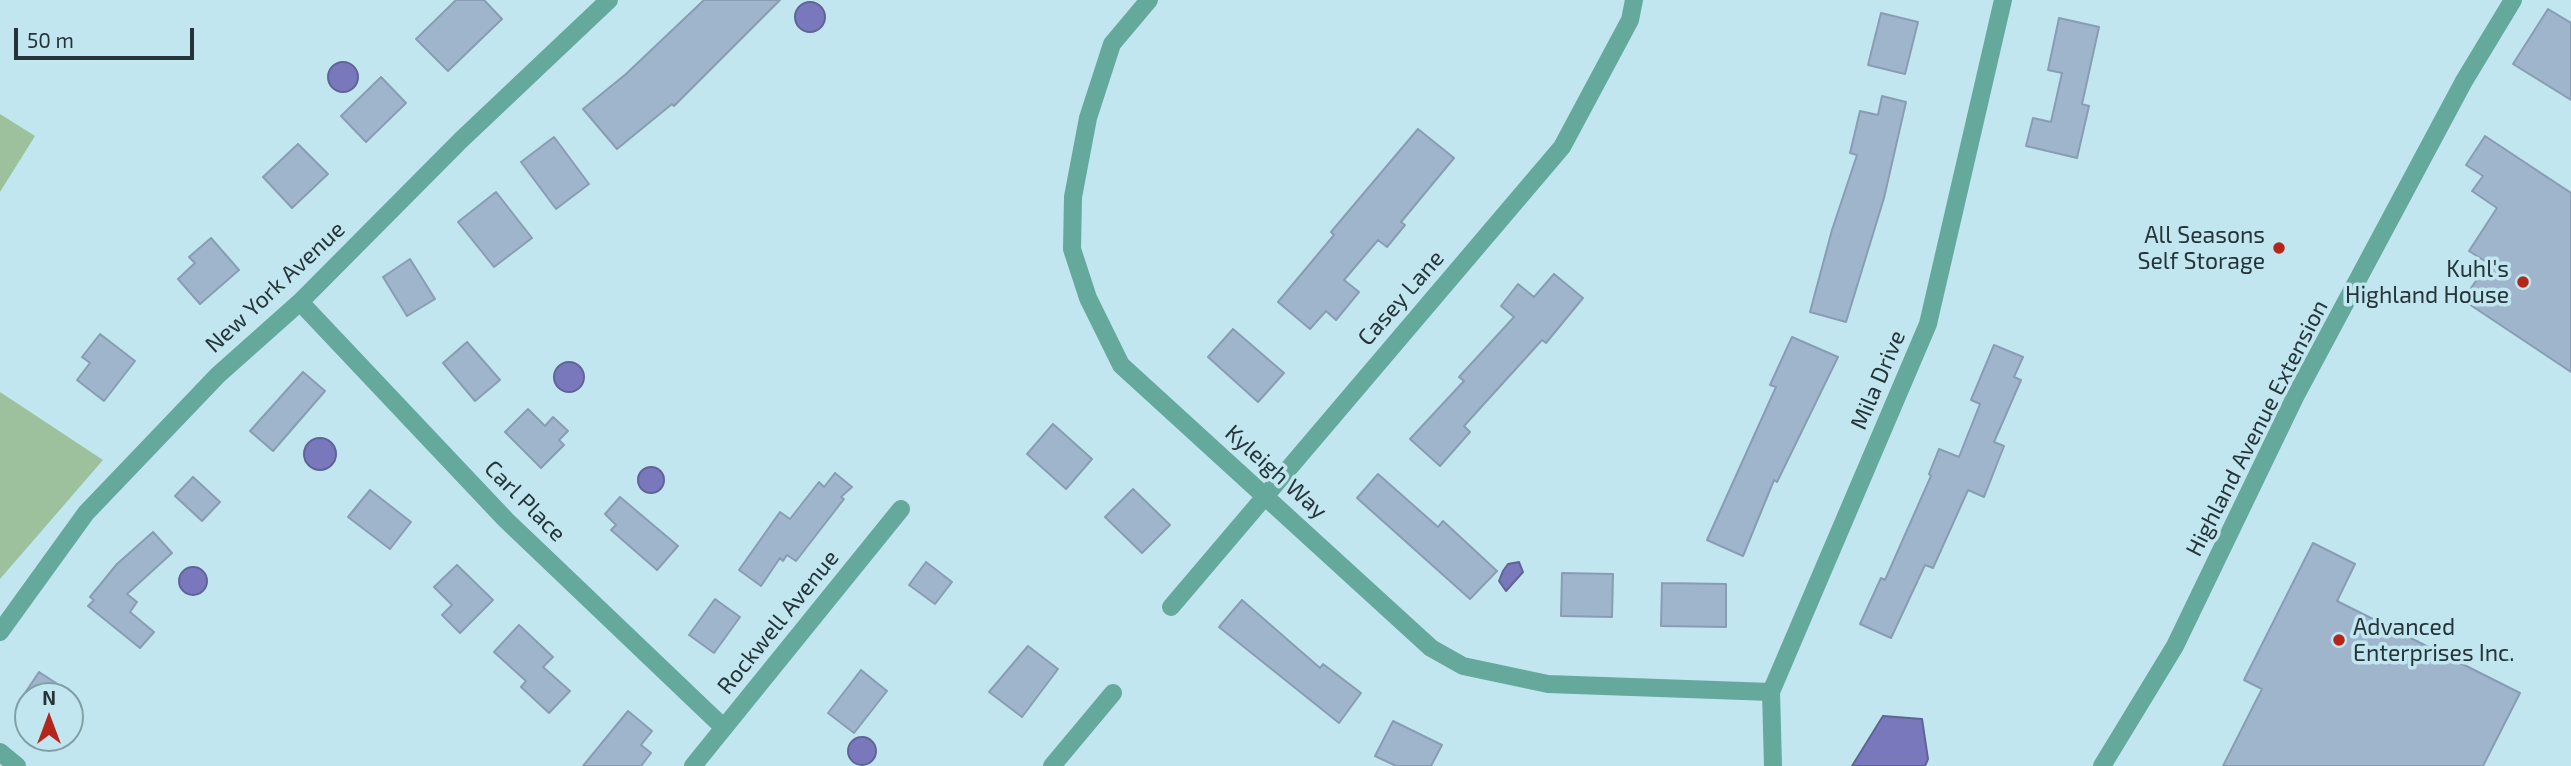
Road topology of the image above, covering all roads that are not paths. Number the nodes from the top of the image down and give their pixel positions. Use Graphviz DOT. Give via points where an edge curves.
graph roads {
  1 [pos="609,0"];
  2 [pos="1149,0"];
  3 [pos="1634,0"];
  4 [pos="2003,0"];
  5 [pos="2513,0"];
  6 [pos="300,302"];
  7 [pos="1264,495"];
  8 [pos="901,509"];
  9 [pos="1171,607"];
  10 [pos="0,632"];
  11 [pos="1771,692"];
  12 [pos="1113,694"];
  13 [pos="723,727"];
  14 [pos="0,752"];
  15 [pos="17,766"];
  16 [pos="693,766"];
  17 [pos="1052,766"];
  18 [pos="1773,766"];
  19 [pos="2102,766"];
  1 -- 6 [label="street, New York Avenue"];
  2 -- 7 [label="street, Kyleigh Way" via="1112,44 1088,118 1073,197 1072,249 1088,298 1121,365"];
  3 -- 7 [label="street, Casey Lane" via="1630,20 1562,147"];
  4 -- 11 [label="street, Mila Drive" via="1928,324"];
  5 -- 19 [label="street, Highland Avenue Extension" via="2464,81 2295,397 2175,646"];
  6 -- 10 [label="street, New York Avenue" via="218,375 86,513"];
  6 -- 13 [label="street, Carl Place" via="506,520"];
  7 -- 9 [label="street, Casey Lane"];
  7 -- 11 [label="street, Kyleigh Way" via="1431,648 1463,666 1548,684"];
  8 -- 13 [label="street, Rockwell Avenue"];
  11 -- 18 [label="street, Mila Drive"];
  12 -- 17 [label="street"];
  13 -- 16 [label="street, Rockwell Avenue"];
  14 -- 15 [label="street"];
}
